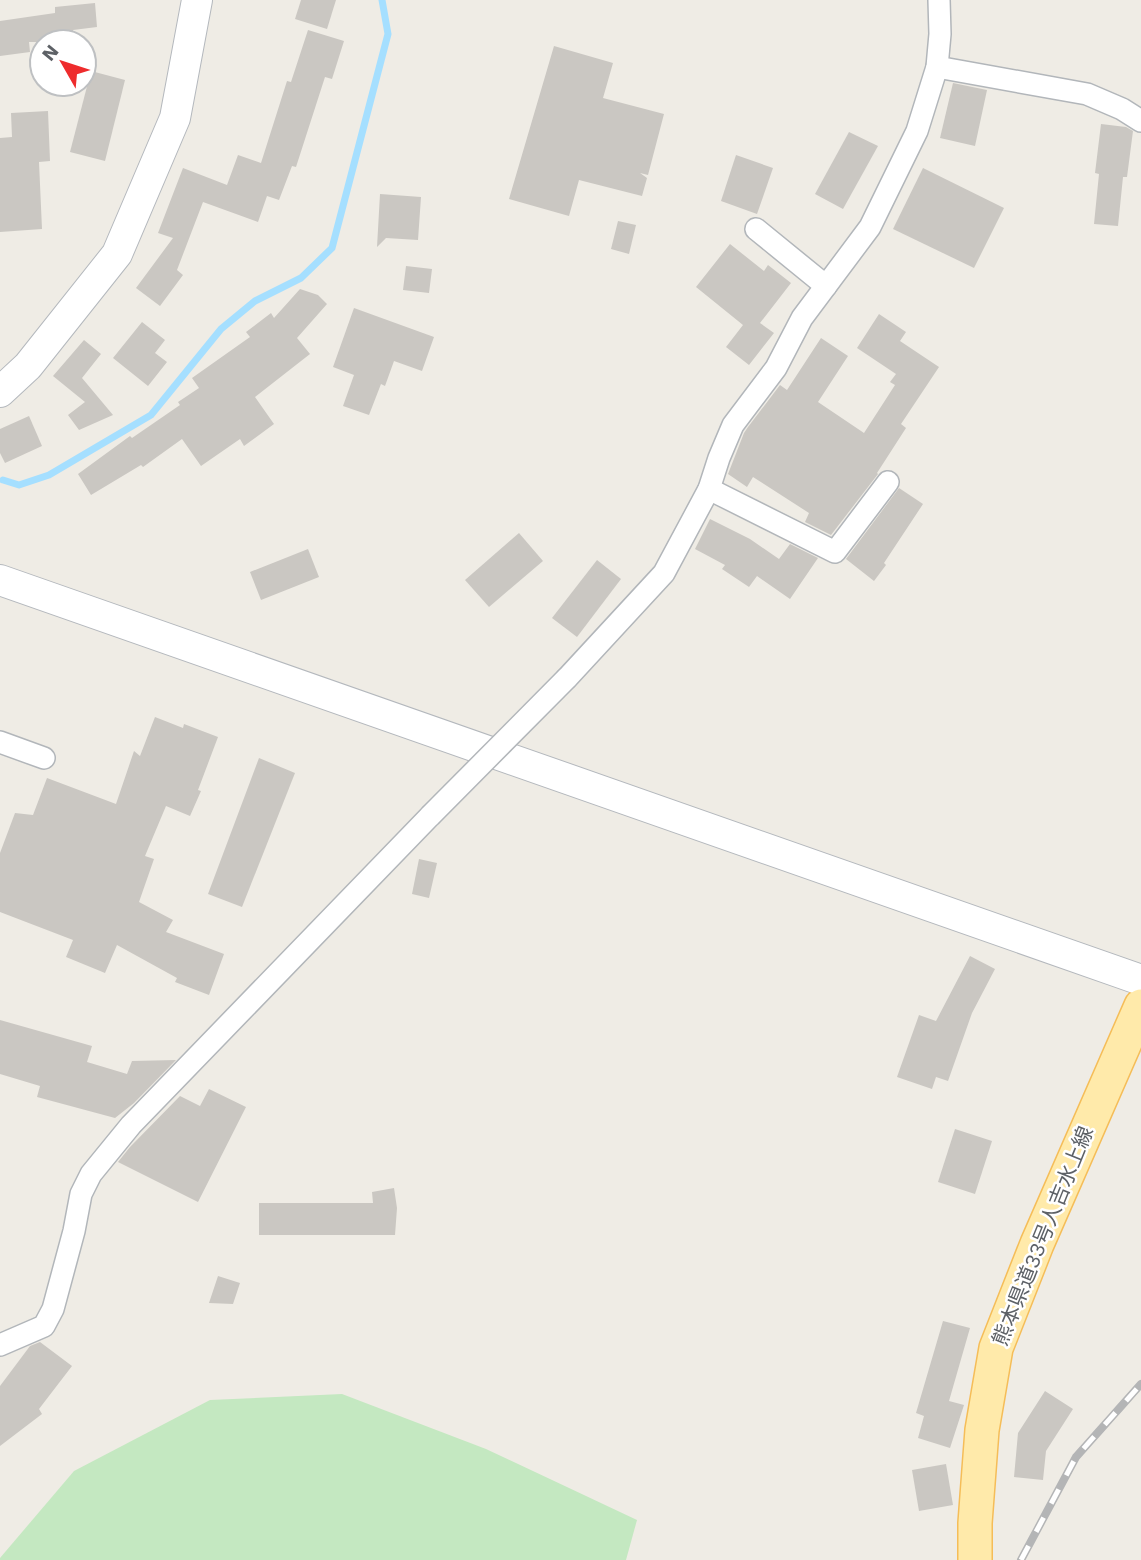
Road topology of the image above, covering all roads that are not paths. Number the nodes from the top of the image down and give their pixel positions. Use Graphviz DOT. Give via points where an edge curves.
graph roads {
  1 [pos="197,0"];
  2 [pos="939,0"];
  3 [pos="937,67"];
  4 [pos="1141,121"];
  5 [pos="755,229"];
  6 [pos="826,286"];
  7 [pos="0,392"];
  8 [pos="888,482"];
  9 [pos="709,489"];
  10 [pos="0,580"];
  11 [pos="0,742"];
  12 [pos="44,758"];
  13 [pos="1141,980"];
  14 [pos="1141,1006"];
  15 [pos="0,1345"];
  16 [pos="975,1560"];
  1 -- 7 [label="street" via="175,118 117,254 28,366"];
  2 -- 3 [label="street"];
  3 -- 4 [label="street" via="1087,94"];
  3 -- 6 [label="street" via="917,131 870,227"];
  5 -- 6 [label="street"];
  6 -- 9 [label="street" via="802,318 776,368 733,425"];
  8 -- 9 [label="street" via="835,552"];
  9 -- 15 [label="street, bridge" via="664,573 131,1125 91,1174 81,1194 53,1309 44,1326"];
  10 -- 13 [label="street"];
  11 -- 12 [label="street"];
  14 -- 16 [label="main road, 熊本県道33号人吉水上線" via="996,1348 982,1430"];
}
